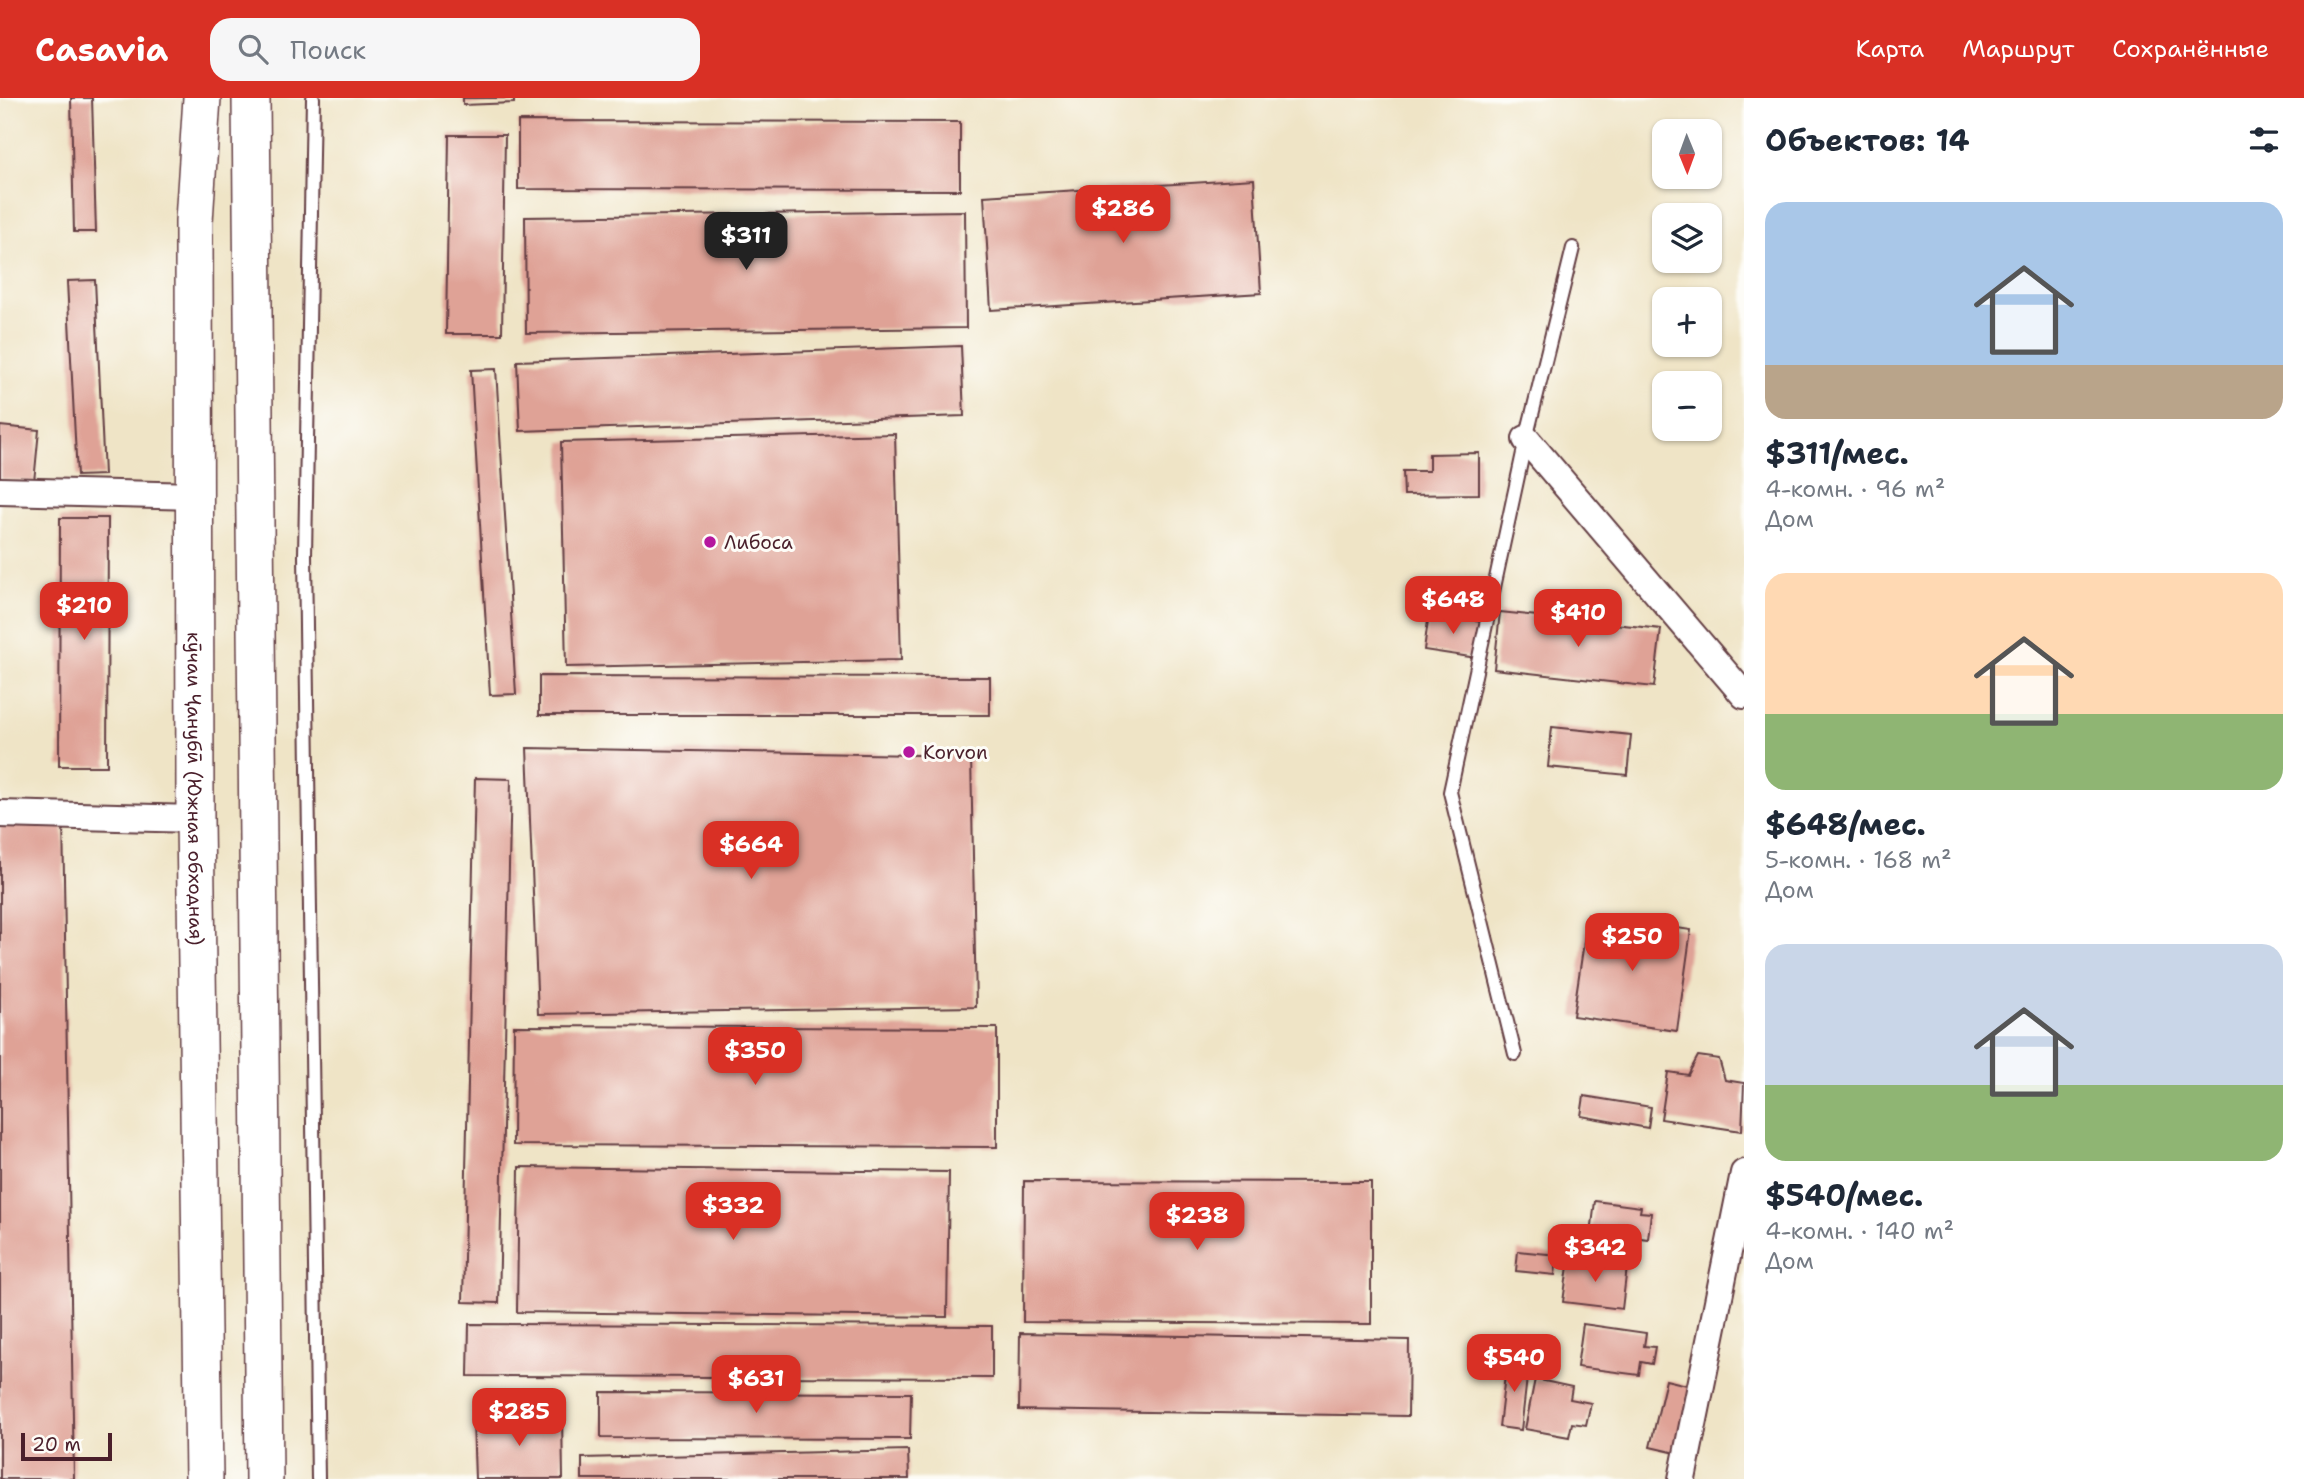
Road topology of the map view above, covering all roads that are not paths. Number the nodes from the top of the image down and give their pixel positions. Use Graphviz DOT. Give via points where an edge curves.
graph roads {
  1 [pos="202,98"];
  2 [pos="251,98"];
  3 [pos="313,98"];
  4 [pos="1573,248"];
  5 [pos="1526,439"];
  6 [pos="0,491"];
  7 [pos="196,496"];
  8 [pos="1744,695"];
  9 [pos="0,814"];
  10 [pos="195,819"];
  11 [pos="1515,1054"];
  12 [pos="1744,1173"];
  13 [pos="204,1479"];
  14 [pos="264,1479"];
  15 [pos="318,1479"];
  16 [pos="1682,1479"];
  1 -- 7 [label="main road, кӯчаи Ҷанубӣ (Южная обходная)" via="194,221"];
  2 -- 14 [label="main road"];
  3 -- 15 [label="lane" via="305,555"];
  4 -- 5 [label="lane"];
  5 -- 8 [label="street"];
  5 -- 11 [label="lane" via="1450,792"];
  6 -- 7 [label="street"];
  7 -- 10 [label="main road, кӯчаи Ҷанубӣ (Южная обходная)"];
  9 -- 10 [label="street"];
  10 -- 13 [label="main road, кӯчаи Ҷанубӣ (Южная обходная)"];
  12 -- 16 [label="street"];
}
